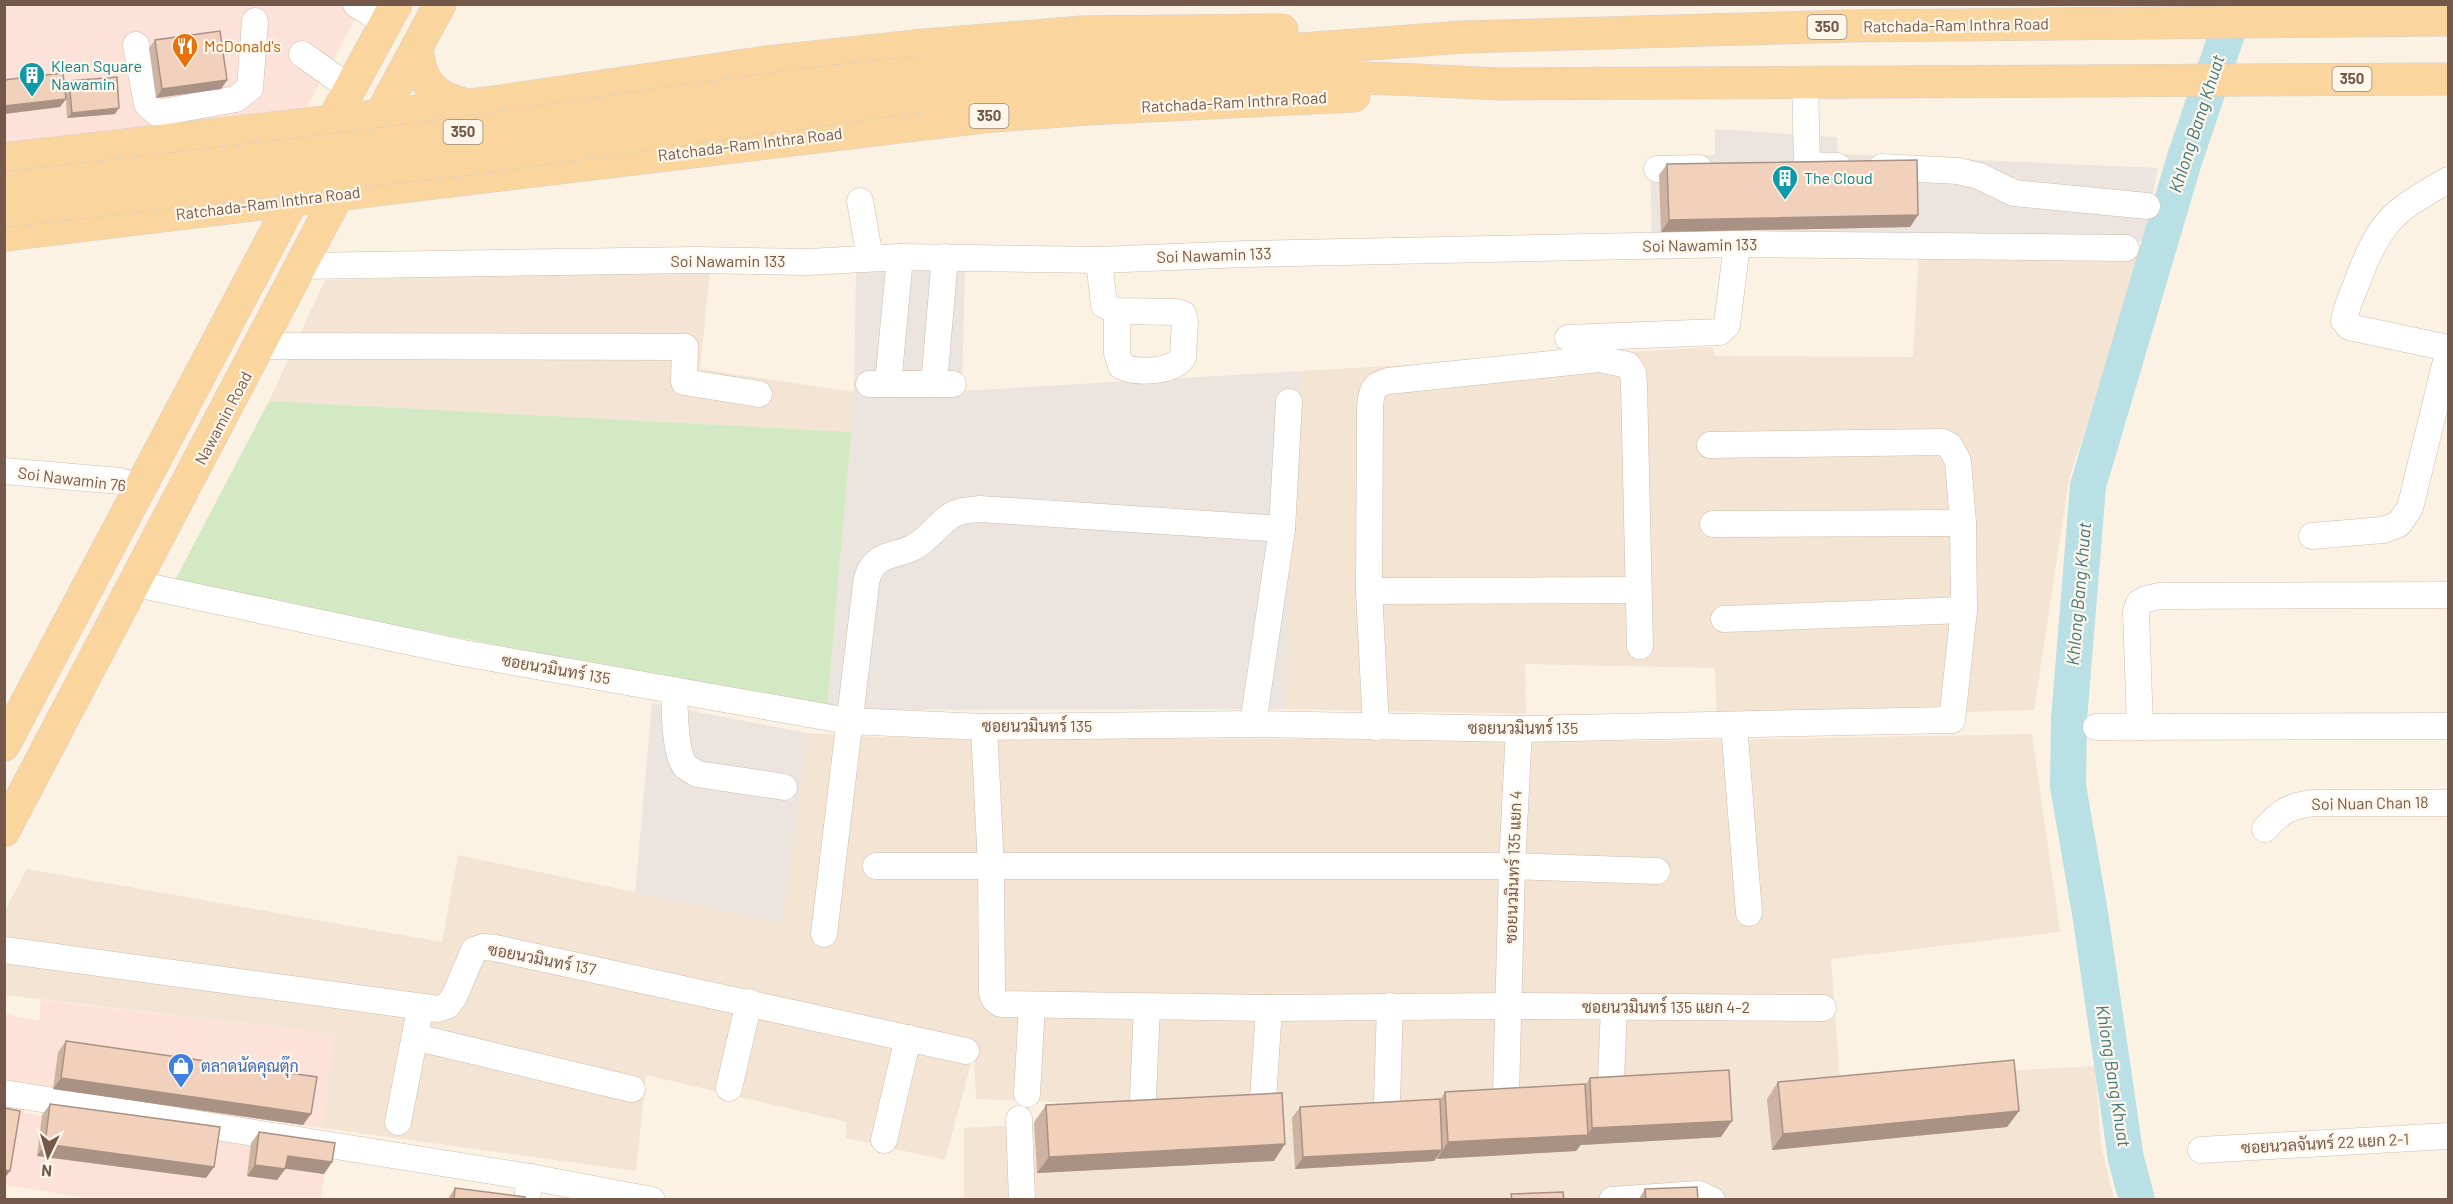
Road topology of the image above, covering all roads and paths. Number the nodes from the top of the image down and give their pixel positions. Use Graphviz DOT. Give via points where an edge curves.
graph roads {
  1 [pos="356,4"];
  2 [pos="440,4"];
  3 [pos="391,14"];
  4 [pos="2448,20"];
  5 [pos="255,21"];
  6 [pos="1463,37"];
  7 [pos="136,45"];
  8 [pos="417,49"];
  9 [pos="302,54"];
  10 [pos="2448,79"];
  11 [pos="1804,81"];
  12 [pos="921,84"];
  13 [pos="1499,84"];
  14 [pos="350,88"];
  15 [pos="477,104"];
  16 [pos="383,111"];
  17 [pos="333,120"];
  18 [pos="13,158"];
  19 [pos="1726,167"];
  20 [pos="1657,169"];
  21 [pos="482,176"];
  22 [pos="2448,180"];
  23 [pos="4,188"];
  24 [pos="338,195"];
  25 [pos="292,201"];
  26 [pos="860,201"];
  27 [pos="2146,207"];
  28 [pos="225,210"];
  29 [pos="4,211"];
  30 [pos="18,233"];
  31 [pos="1737,244"];
  32 [pos="2126,248"];
  33 [pos="265,254"];
  34 [pos="900,257"];
  35 [pos="945,257"];
  36 [pos="870,258"];
  37 [pos="1098,260"];
  38 [pos="302,266"];
  39 [pos="1117,311"];
  40 [pos="1568,338"];
  41 [pos="260,346"];
  42 [pos="2448,348"];
  43 [pos="2448,353"];
  44 [pos="759,394"];
  45 [pos="1289,402"];
  46 [pos="1710,445"];
  47 [pos="4,471"];
  48 [pos="139,488"];
  49 [pos="1713,524"];
  50 [pos="1963,524"];
  51 [pos="1282,530"];
  52 [pos="2312,536"];
  53 [pos="136,584"];
  54 [pos="1637,590"];
  55 [pos="1369,591"];
  56 [pos="2448,595"];
  57 [pos="1964,610"];
  58 [pos="1724,619"];
  59 [pos="1640,646"];
  60 [pos="674,690"];
  61 [pos="848,721"];
  62 [pos="1253,724"];
  63 [pos="1734,725"];
  64 [pos="9,726"];
  65 [pos="2448,726"];
  66 [pos="984,727"];
  67 [pos="1376,727"];
  68 [pos="2096,727"];
  69 [pos="2140,727"];
  70 [pos="1519,729"];
  71 [pos="784,787"];
  72 [pos="2448,803"];
  73 [pos="2265,829"];
  74 [pos="4,831"];
  75 [pos="876,866"];
  76 [pos="1512,866"];
  77 [pos="991,867"];
  78 [pos="1657,871"];
  79 [pos="1749,913"];
  80 [pos="824,934"];
  81 [pos="4,950"];
  82 [pos="749,1002"];
  83 [pos="1032,1005"];
  84 [pos="1390,1006"];
  85 [pos="1509,1006"];
  86 [pos="1147,1007"];
  87 [pos="1614,1007"];
  88 [pos="420,1008"];
  89 [pos="1269,1008"];
  90 [pos="1823,1008"];
  91 [pos="415,1037"];
  92 [pos="908,1038"];
  93 [pos="966,1051"];
  94 [pos="1611,1080"];
  95 [pos="729,1088"];
  96 [pos="632,1089"];
  97 [pos="4,1093"];
  98 [pos="1027,1094"];
  99 [pos="1506,1094"];
  100 [pos="1143,1098"];
  101 [pos="1263,1100"];
  102 [pos="1388,1102"];
  103 [pos="1019,1119"];
  104 [pos="398,1122"];
  105 [pos="2448,1136"];
  106 [pos="884,1140"];
  107 [pos="2201,1150"];
  108 [pos="529,1188"];
  109 [pos="652,1200"];
  110 [pos="1022,1200"];
  111 [pos="1612,1200"];
  112 [pos="1712,1200"];
  1 -- 3 [label="street"];
  2 -- 8 [label="main road, Nawamin Road"];
  3 -- 14 [label="main road"];
  4 -- 6 [label="main road, Ratchada-Ram Inthra Road / 350" via="1848,26"];
  5 -- 7 [label="street" via="250,88 236,99 157,113 147,104"];
  6 -- 12 [label="main road, Ratchada-Ram Inthra Road / 350" via="1073,60"];
  6 -- 15 [label="main road, Ratchada-Ram Inthra Road / 350" via="1270,30 1082,32 767,62"];
  8 -- 15 [label="main road" via="426,82 445,100"];
  8 -- 16 [label="main road, Nawamin Road"];
  9 -- 14 [label="street"];
  10 -- 11 [label="main road, Ratchada-Ram Inthra Road / 350"];
  11 -- 13 [label="main road, Ratchada-Ram Inthra Road / 350"];
  11 -- 27 [label="street" via="1796,166 1958,171 1979,176 2014,193"];
  12 -- 13 [label="main road, Ratchada-Ram Inthra Road / 350" via="1068,85 1294,77"];
  12 -- 23 [label="main road, Ratchada-Ram Inthra Road / 350, bridge" via="819,81 222,164"];
  12 -- 29 [label="main road, Ratchada-Ram Inthra Road / 350, bridge" via="476,158"];
  13 -- 21 [label="main road, Ratchada-Ram Inthra Road / 350" via="982,117"];
  14 -- 16 [label="main road"];
  14 -- 17 [label="main road"];
  15 -- 16 [label="main road, Ratchada-Ram Inthra Road / 350"];
  15 -- 21 [label="main road" via="459,147 469,170"];
  16 -- 17 [label="main road, Ratchada-Ram Inthra Road / 350"];
  16 -- 24 [label="main road, Nawamin Road"];
  17 -- 18 [label="main road, Ratchada-Ram Inthra Road / 350"];
  17 -- 25 [label="main road"];
  18 -- 30 [label="main road" via="46,169 57,189 53,216"];
  19 -- 20 [label="street"];
  21 -- 24 [label="main road, Ratchada-Ram Inthra Road / 350"];
  22 -- 42 [label="street" via="2390,219 2372,244 2344,321 2349,327"];
  24 -- 25 [label="main road, Ratchada-Ram Inthra Road / 350"];
  24 -- 38 [label="main road, Nawamin Road"];
  25 -- 28 [label="main road, Ratchada-Ram Inthra Road / 350"];
  25 -- 33 [label="main road"];
  26 -- 36 [label="street"];
  28 -- 30 [label="main road, Ratchada-Ram Inthra Road / 350"];
  28 -- 33 [label="main road" via="239,219"];
  31 -- 32 [label="street, Soi Nawamin 133"];
  31 -- 37 [label="street, Soi Nawamin 133"];
  31 -- 40 [label="street" via="1727,325 1720,332"];
  33 -- 38 [label="main road"];
  33 -- 48 [label="main road"];
  34 -- 35 [label="street, Soi Nawamin 133"];
  34 -- 35 [label="street" via="879,384 944,384"];
  34 -- 36 [label="street, Soi Nawamin 133"];
  35 -- 37 [label="street, Soi Nawamin 133"];
  36 -- 38 [label="street, Soi Nawamin 133" via="809,262"];
  37 -- 39 [label="street" via="1104,304"];
  38 -- 41 [label="main road, Nawamin Road"];
  41 -- 44 [label="street" via="685,347 684,382"];
  41 -- 53 [label="main road, Nawamin Road"];
  43 -- 52 [label="street" via="2410,508 2399,524 2383,530"];
  45 -- 51 [label="street"];
  46 -- 50 [label="street" via="1943,442 1950,446 1958,461"];
  47 -- 48 [label="street, Soi Nawamin 76" via="120,481"];
  48 -- 64 [label="main road"];
  49 -- 50 [label="street"];
  50 -- 57 [label="street"];
  51 -- 61 [label="street" via="980,509 960,511 913,548 886,556 870,571"];
  51 -- 62 [label="street"];
  53 -- 60 [label="street, ซอยนวมินทร์ 135" via="463,652"];
  53 -- 74 [label="main road, Nawamin Road"];
  54 -- 55 [label="street"];
  54 -- 55 [label="street" via="1633,373 1628,365 1599,359 1388,381 1374,387 1370,408"];
  54 -- 59 [label="street"];
  55 -- 67 [label="street"];
  56 -- 69 [label="street" via="2146,599 2139,603 2136,612"];
  57 -- 58 [label="street"];
  57 -- 63 [label="street, ซอยนวมินทร์ 135" via="1952,720"];
  60 -- 61 [label="street, ซอยนวมินทร์ 135"];
  60 -- 71 [label="street" via="678,741 686,768 697,774"];
  61 -- 66 [label="street, ซอยนวมินทร์ 135"];
  61 -- 80 [label="street"];
  62 -- 66 [label="street, ซอยนวมินทร์ 135"];
  62 -- 67 [label="street, ซอยนวมินทร์ 135"];
  63 -- 70 [label="street, ซอยนวมินทร์ 135"];
  63 -- 79 [label="street"];
  65 -- 69 [label="street"];
  66 -- 77 [label="street"];
  67 -- 70 [label="street, ซอยนวมินทร์ 135"];
  68 -- 69 [label="street"];
  70 -- 76 [label="street, ซอยนวมินทร์ 135 แยก 4"];
  72 -- 73 [label="street, Soi Nuan Chan 18" via="2296,805 2280,813"];
  75 -- 77 [label="street"];
  76 -- 77 [label="street"];
  76 -- 78 [label="street"];
  76 -- 85 [label="street, ซอยนวมินทร์ 135 แยก 4"];
  77 -- 83 [label="street, ซอยนวมินทร์ 135 แยก 4-2" via="994,1000 1000,1004"];
  81 -- 88 [label="street, ซอยนวมินทร์ 137"];
  82 -- 88 [label="street, ซอยนวมินทร์ 137" via="483,946 474,951 447,1006"];
  82 -- 92 [label="street, ซอยนวมินทร์ 137"];
  82 -- 95 [label="street"];
  83 -- 86 [label="street, ซอยนวมินทร์ 135 แยก 4-2"];
  83 -- 98 [label="street"];
  84 -- 85 [label="street, ซอยนวมินทร์ 135 แยก 4-2"];
  84 -- 89 [label="street, ซอยนวมินทร์ 135 แยก 4-2"];
  84 -- 102 [label="street"];
  85 -- 87 [label="street, ซอยนวมินทร์ 135 แยก 4-2"];
  85 -- 99 [label="street, ซอยนวมินทร์ 135 แยก 4"];
  86 -- 89 [label="street, ซอยนวมินทร์ 135 แยก 4-2"];
  86 -- 100 [label="street"];
  87 -- 90 [label="street, ซอยนวมินทร์ 135 แยก 4-2"];
  87 -- 94 [label="street"];
  88 -- 91 [label="street"];
  89 -- 101 [label="street"];
  91 -- 96 [label="street"];
  91 -- 104 [label="street"];
  92 -- 93 [label="street, ซอยนวมินทร์ 137"];
  92 -- 106 [label="street"];
  97 -- 108 [label="street"];
  103 -- 110 [label="street"];
  105 -- 107 [label="street, ซอยนวลจันทร์ 22 แยก 2-1"];
  108 -- 109 [label="street"];
  111 -- 112 [label="street" via="1699,1194"];
}
